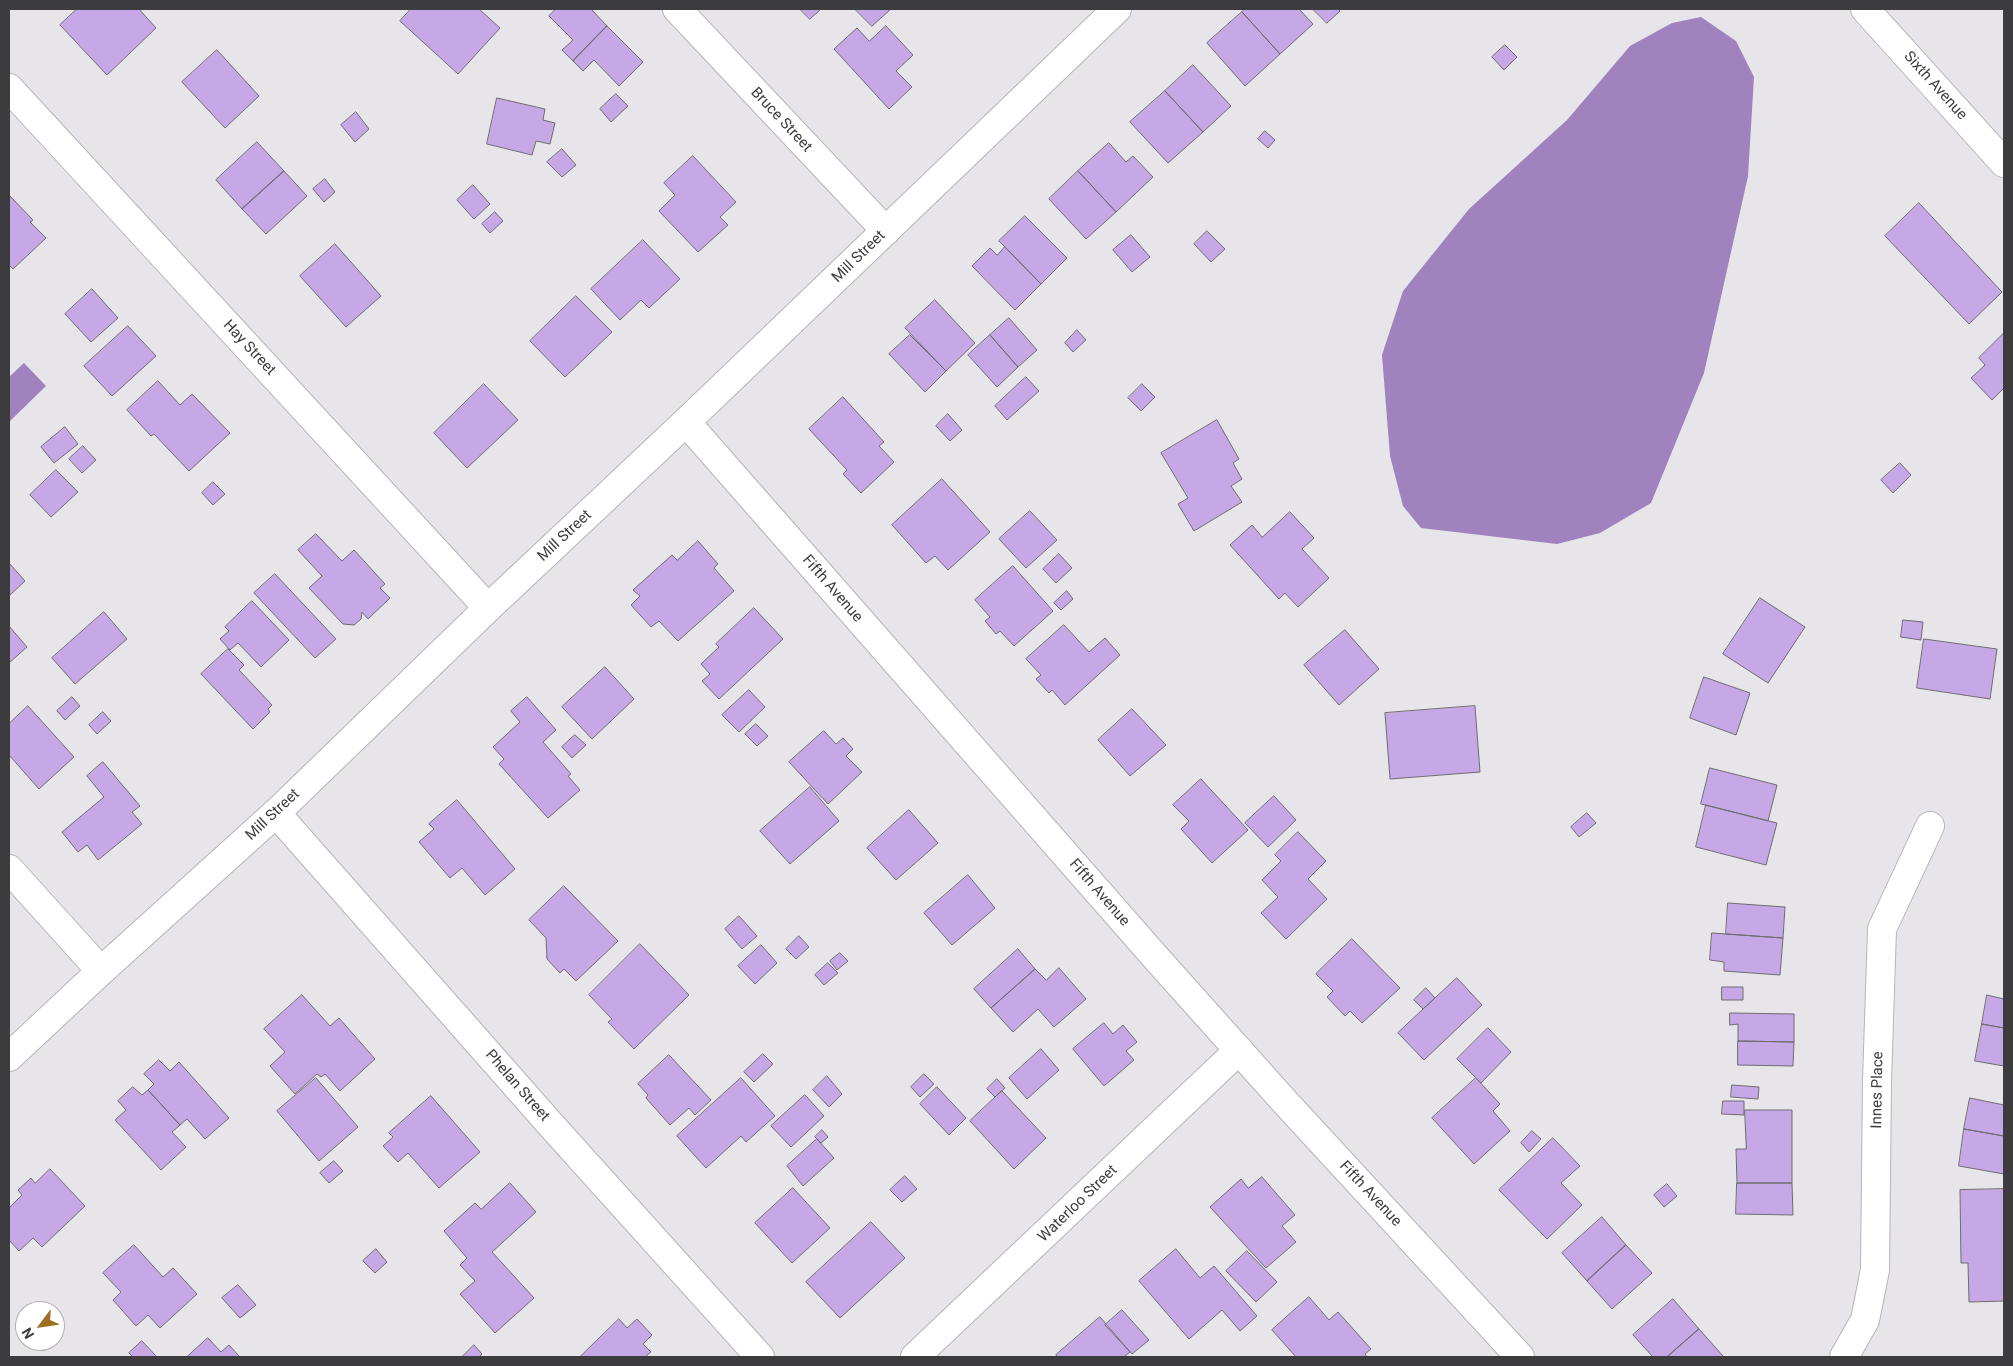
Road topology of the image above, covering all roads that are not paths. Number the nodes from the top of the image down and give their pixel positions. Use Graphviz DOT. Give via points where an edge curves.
graph roads {
  1 [pos="678,9"];
  2 [pos="1117,9"];
  3 [pos="1865,9"];
  4 [pos="9,88"];
  5 [pos="2004,163"];
  6 [pos="886,231"];
  7 [pos="686,422"];
  8 [pos="488,608"];
  9 [pos="276,812"];
  10 [pos="1930,826"];
  11 [pos="9,869"];
  12 [pos="101,971"];
  13 [pos="1239,1050"];
  14 [pos="9,1057"];
  15 [pos="760,1357"];
  16 [pos="915,1357"];
  17 [pos="1520,1357"];
  18 [pos="1844,1357"];
  1 -- 6 [label="street, Bruce Street"];
  2 -- 6 [label="street, Mill Street"];
  3 -- 5 [label="street, Sixth Avenue"];
  4 -- 8 [label="street, Hay Street"];
  6 -- 7 [label="street, Mill Street"];
  7 -- 8 [label="street, Mill Street"];
  7 -- 13 [label="street, Fifth Avenue"];
  8 -- 9 [label="street, Mill Street"];
  9 -- 12 [label="street, Mill Street"];
  9 -- 15 [label="street, Phelan Street"];
  10 -- 18 [label="street, Innes Place" via="1882,929 1875,1270 1865,1320"];
  11 -- 12 [label="street"];
  12 -- 14 [label="street, Mill Street"];
  13 -- 16 [label="street, Waterloo Street"];
  13 -- 17 [label="street, Fifth Avenue"];
}
